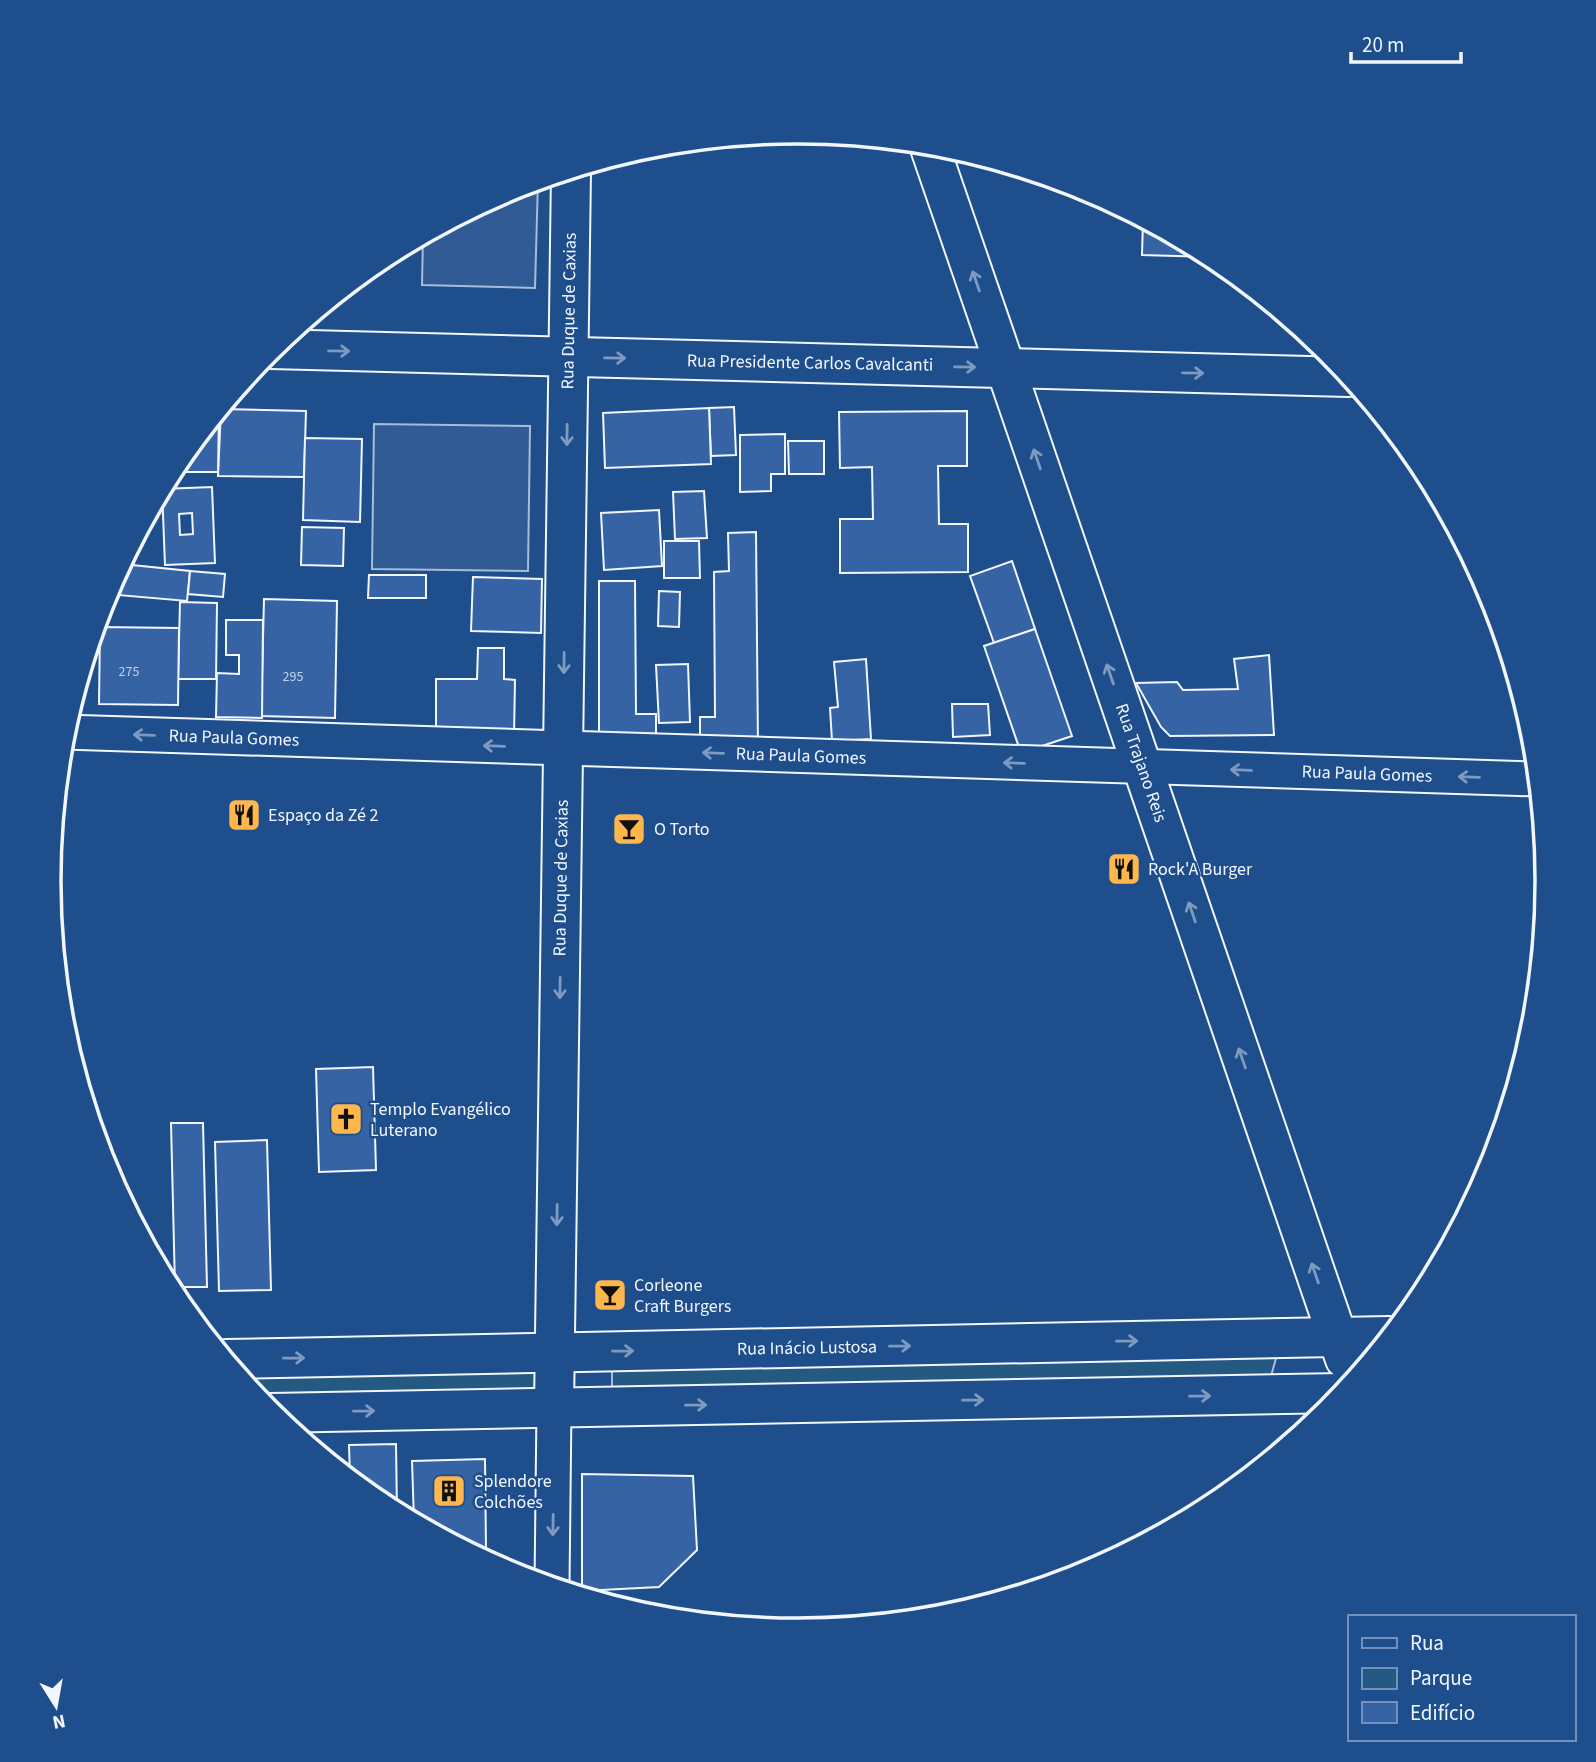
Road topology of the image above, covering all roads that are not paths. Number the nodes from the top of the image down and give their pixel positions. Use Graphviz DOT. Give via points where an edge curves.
graph roads {
  1 [pos="933,157"];
  2 [pos="571,180"];
  3 [pos="288,349"];
  4 [pos="568,357"];
  5 [pos="1006,369"];
  6 [pos="1335,377"];
  7 [pos="76,733"];
  8 [pos="562,748"];
  9 [pos="1142,767"];
  10 [pos="1527,779"];
  11 [pos="1378,1336"];
  12 [pos="1338,1337"];
  13 [pos="555,1352"];
  14 [pos="237,1359"];
  15 [pos="1349,1370"];
  16 [pos="1327,1393"];
  17 [pos="554,1408"];
  18 [pos="288,1413"];
  19 [pos="552,1576"];
  5 -- 1 [label="main road, Rua Trajano Reis, one-way"];
  2 -- 4 [label="main road, Rua Duque de Caxias"];
  3 -- 4 [label="main road, Rua Presidente Carlos Cavalcanti, one-way"];
  4 -- 5 [label="main road, Rua Presidente Carlos Cavalcanti, one-way"];
  4 -- 8 [label="main road, Rua Duque de Caxias, one-way"];
  5 -- 6 [label="main road, Rua Presidente Carlos Cavalcanti, one-way"];
  9 -- 5 [label="main road, Rua Trajano Reis, one-way"];
  8 -- 7 [label="street, Rua Paula Gomes, one-way"];
  9 -- 8 [label="street, Rua Paula Gomes, one-way"];
  8 -- 13 [label="main road, Rua Duque de Caxias, one-way"];
  10 -- 9 [label="street, Rua Paula Gomes, one-way"];
  12 -- 9 [label="main road, Rua Trajano Reis, one-way"];
  11 -- 12 [label="main road, Rua Inácio Lustosa"];
  13 -- 12 [label="main road, Rua Inácio Lustosa, one-way"];
  12 -- 15 [label="main road, Rua Trajano Reis"];
  14 -- 13 [label="main road, Rua Inácio Lustosa, one-way"];
  13 -- 17 [label="main road, Rua Duque de Caxias"];
  17 -- 16 [label="main road, one-way"];
  18 -- 17 [label="main road, one-way"];
  17 -- 19 [label="street, Rua Duque de Caxias, one-way"];
}
